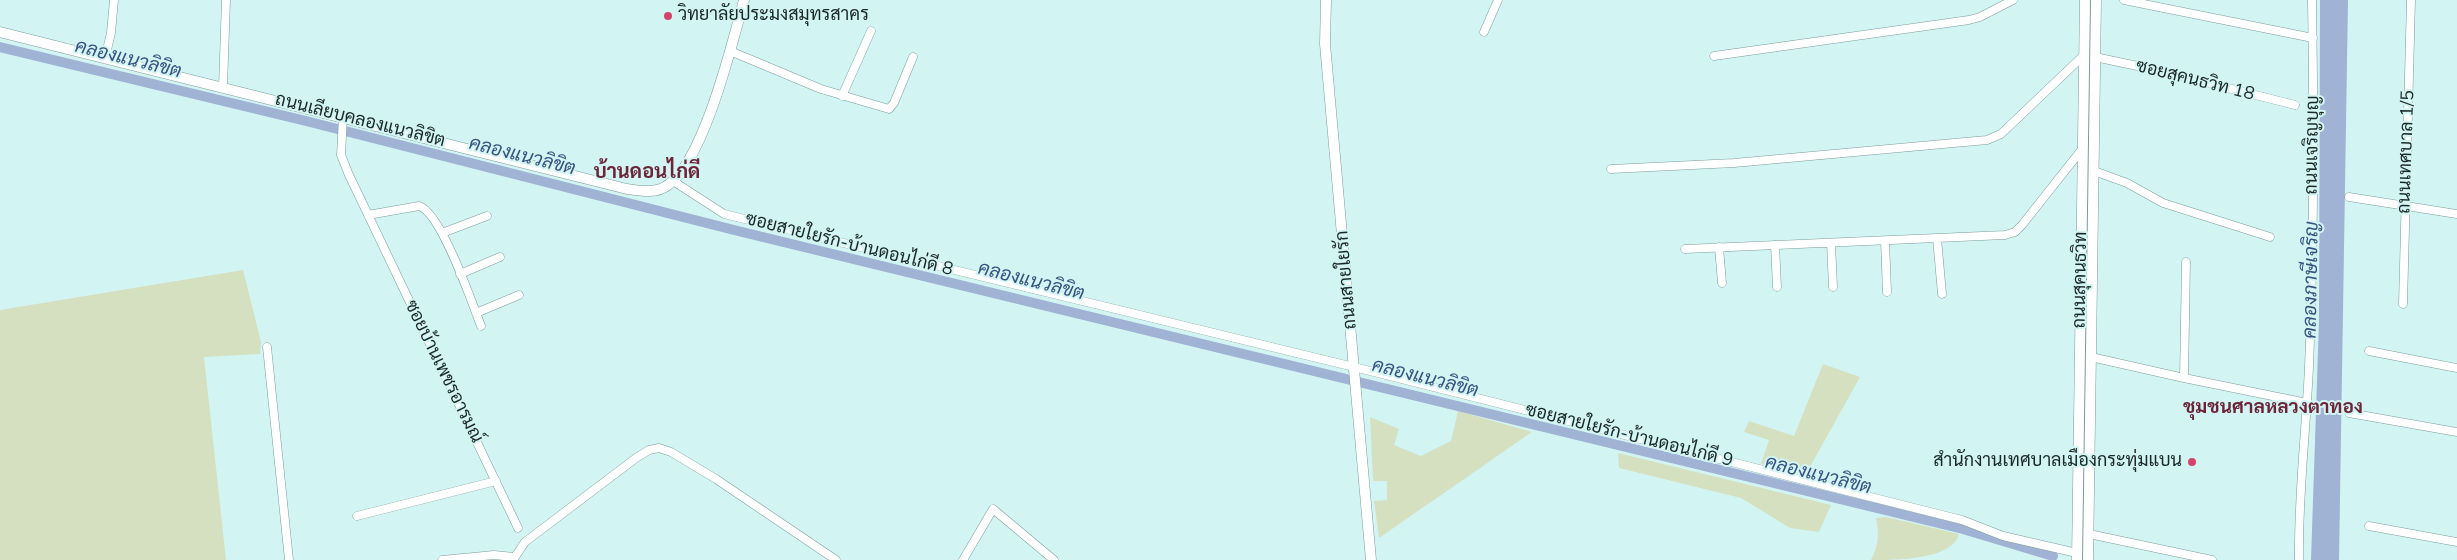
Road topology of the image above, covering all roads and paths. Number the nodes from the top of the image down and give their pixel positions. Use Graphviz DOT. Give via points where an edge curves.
graph roads {
  1 [pos="114,0"];
  2 [pos="226,0"];
  3 [pos="744,0"];
  4 [pos="1326,0"];
  5 [pos="1498,0"];
  6 [pos="2013,0"];
  7 [pos="2085,0"];
  8 [pos="2096,0"];
  9 [pos="2124,0"];
  10 [pos="2312,0"];
  11 [pos="2412,0"];
  12 [pos="871,31"];
  13 [pos="0,32"];
  14 [pos="1484,32"];
  15 [pos="2313,38"];
  16 [pos="730,51"];
  17 [pos="2084,55"];
  18 [pos="1714,56"];
  19 [pos="912,57"];
  20 [pos="2095,57"];
  21 [pos="105,58"];
  22 [pos="223,87"];
  23 [pos="842,96"];
  24 [pos="2295,105"];
  25 [pos="343,120"];
  26 [pos="2094,138"];
  27 [pos="2083,148"];
  28 [pos="1611,169"];
  29 [pos="2094,171"];
  30 [pos="673,181"];
  31 [pos="2349,197"];
  32 [pos="2406,204"];
  33 [pos="2457,214"];
  34 [pos="368,215"];
  35 [pos="487,216"];
  36 [pos="442,233"];
  37 [pos="2270,237"];
  38 [pos="1937,238"];
  39 [pos="1885,241"];
  40 [pos="1832,243"];
  41 [pos="1775,245"];
  42 [pos="1719,248"];
  43 [pos="1685,249"];
  44 [pos="500,257"];
  45 [pos="2186,262"];
  46 [pos="460,274"];
  47 [pos="1722,283"];
  48 [pos="1833,287"];
  49 [pos="1777,288"];
  50 [pos="1887,292"];
  51 [pos="1942,294"];
  52 [pos="519,295"];
  53 [pos="2403,304"];
  54 [pos="476,313"];
  55 [pos="481,326"];
  56 [pos="267,347"];
  57 [pos="2369,351"];
  58 [pos="2091,357"];
  59 [pos="2457,368"];
  60 [pos="1354,370"];
  61 [pos="2184,378"];
  62 [pos="2307,403"];
  63 [pos="2349,413"];
  64 [pos="2457,432"];
  65 [pos="496,481"];
  66 [pos="357,516"];
  67 [pos="2369,526"];
  68 [pos="518,528"];
  69 [pos="2089,534"];
  70 [pos="2457,542"];
  71 [pos="2077,557"];
  72 [pos="514,558"];
  73 [pos="289,560"];
  74 [pos="442,560"];
  75 [pos="836,560"];
  76 [pos="963,560"];
  77 [pos="1054,560"];
  78 [pos="1370,560"];
  79 [pos="2088,560"];
  80 [pos="2212,560"];
  81 [pos="2299,560"];
  1 -- 21 [label="street"];
  2 -- 22 [label="street"];
  3 -- 16 [label="street, ถนนเลียบคลองแนวลิขิต"];
  4 -- 60 [label="street, ถนนสายใยรัก" via="1325,44"];
  5 -- 14 [label="street"];
  6 -- 18 [label="street" via="1969,20"];
  7 -- 17 [label="street, ถนนสุคนธวิท"];
  8 -- 20 [label="street, ถนนสุคนธวิท"];
  9 -- 15 [label="street"];
  10 -- 15 [label="street, ถนนเจริญบุญ"];
  11 -- 32 [label="street, ถนนเทศบาล 1/5"];
  12 -- 23 [label="street"];
  13 -- 21 [label="street, ถนนเลียบคลองแนวลิขิต"];
  15 -- 62 [label="street, ถนนเจริญบุญ" via="2312,270"];
  16 -- 23 [label="street"];
  16 -- 30 [label="street, ถนนเลียบคลองแนวลิขิต" via="696,149"];
  17 -- 27 [label="street, ถนนสุคนธวิท"];
  17 -- 28 [label="street" via="2001,134 1987,140 1734,163"];
  19 -- 23 [label="street" via="894,103 888,109"];
  20 -- 24 [label="street, ซอยสุคนธวิท 18"];
  20 -- 26 [label="street, ถนนสุคนธวิท"];
  21 -- 22 [label="street, ถนนเลียบคลองแนวลิขิต"];
  22 -- 25 [label="street, ถนนเลียบคลองแนวลิขิต"];
  25 -- 30 [label="street, ถนนเลียบคลองแนวลิขิต" via="627,189 654,191"];
  25 -- 34 [label="street, ซอยบ้านเพชรอารมณ์" via="341,155"];
  26 -- 27 [label="street"];
  26 -- 29 [label="street, ถนนสุคนธวิท"];
  27 -- 38 [label="street" via="2015,232"];
  27 -- 71 [label="street, ถนนสุคนธวิท"];
  29 -- 37 [label="street" via="2127,183 2163,203"];
  29 -- 58 [label="street, ถนนสุคนธวิท"];
  30 -- 60 [label="street, ซอยสายใยรัก-บ้านดอนไก่ดี 8" via="724,214"];
  31 -- 32 [label="street"];
  32 -- 33 [label="street"];
  32 -- 53 [label="street, ถนนเทศบาล 1/5"];
  34 -- 36 [label="street" via="419,206 430,213"];
  34 -- 65 [label="street, ซอยบ้านเพชรอารมณ์"];
  35 -- 36 [label="street"];
  36 -- 46 [label="street"];
  38 -- 39 [label="street"];
  38 -- 51 [label="street"];
  39 -- 40 [label="street"];
  39 -- 50 [label="street"];
  40 -- 41 [label="street"];
  40 -- 48 [label="street"];
  41 -- 42 [label="street"];
  41 -- 49 [label="street"];
  42 -- 43 [label="street"];
  42 -- 47 [label="street"];
  44 -- 46 [label="street"];
  45 -- 61 [label="street"];
  46 -- 54 [label="street"];
  52 -- 54 [label="street"];
  54 -- 55 [label="street"];
  56 -- 73 [label="street"];
  57 -- 59 [label="street"];
  58 -- 61 [label="street"];
  58 -- 69 [label="street, ถนนสุคนธวิท"];
  60 -- 71 [label="street, ซอยสายใยรัก-บ้านดอนไก่ดี 9" via="1962,520"];
  60 -- 78 [label="street, ถนนสายใยรัก"];
  61 -- 62 [label="street"];
  62 -- 81 [label="street, ถนนเจริญบุญ" via="2298,508"];
  63 -- 64 [label="street"];
  65 -- 66 [label="street"];
  65 -- 68 [label="street, ซอยบ้านเพชรอารมณ์"];
  67 -- 70 [label="street"];
  69 -- 79 [label="street, ถนนสุคนธวิท"];
  69 -- 80 [label="street"];
  72 -- 74 [label="street" via="494,555"];
  72 -- 75 [label="street" via="525,542 636,458 659,448 716,479"];
  76 -- 77 [label="street" via="993,509"];
}
